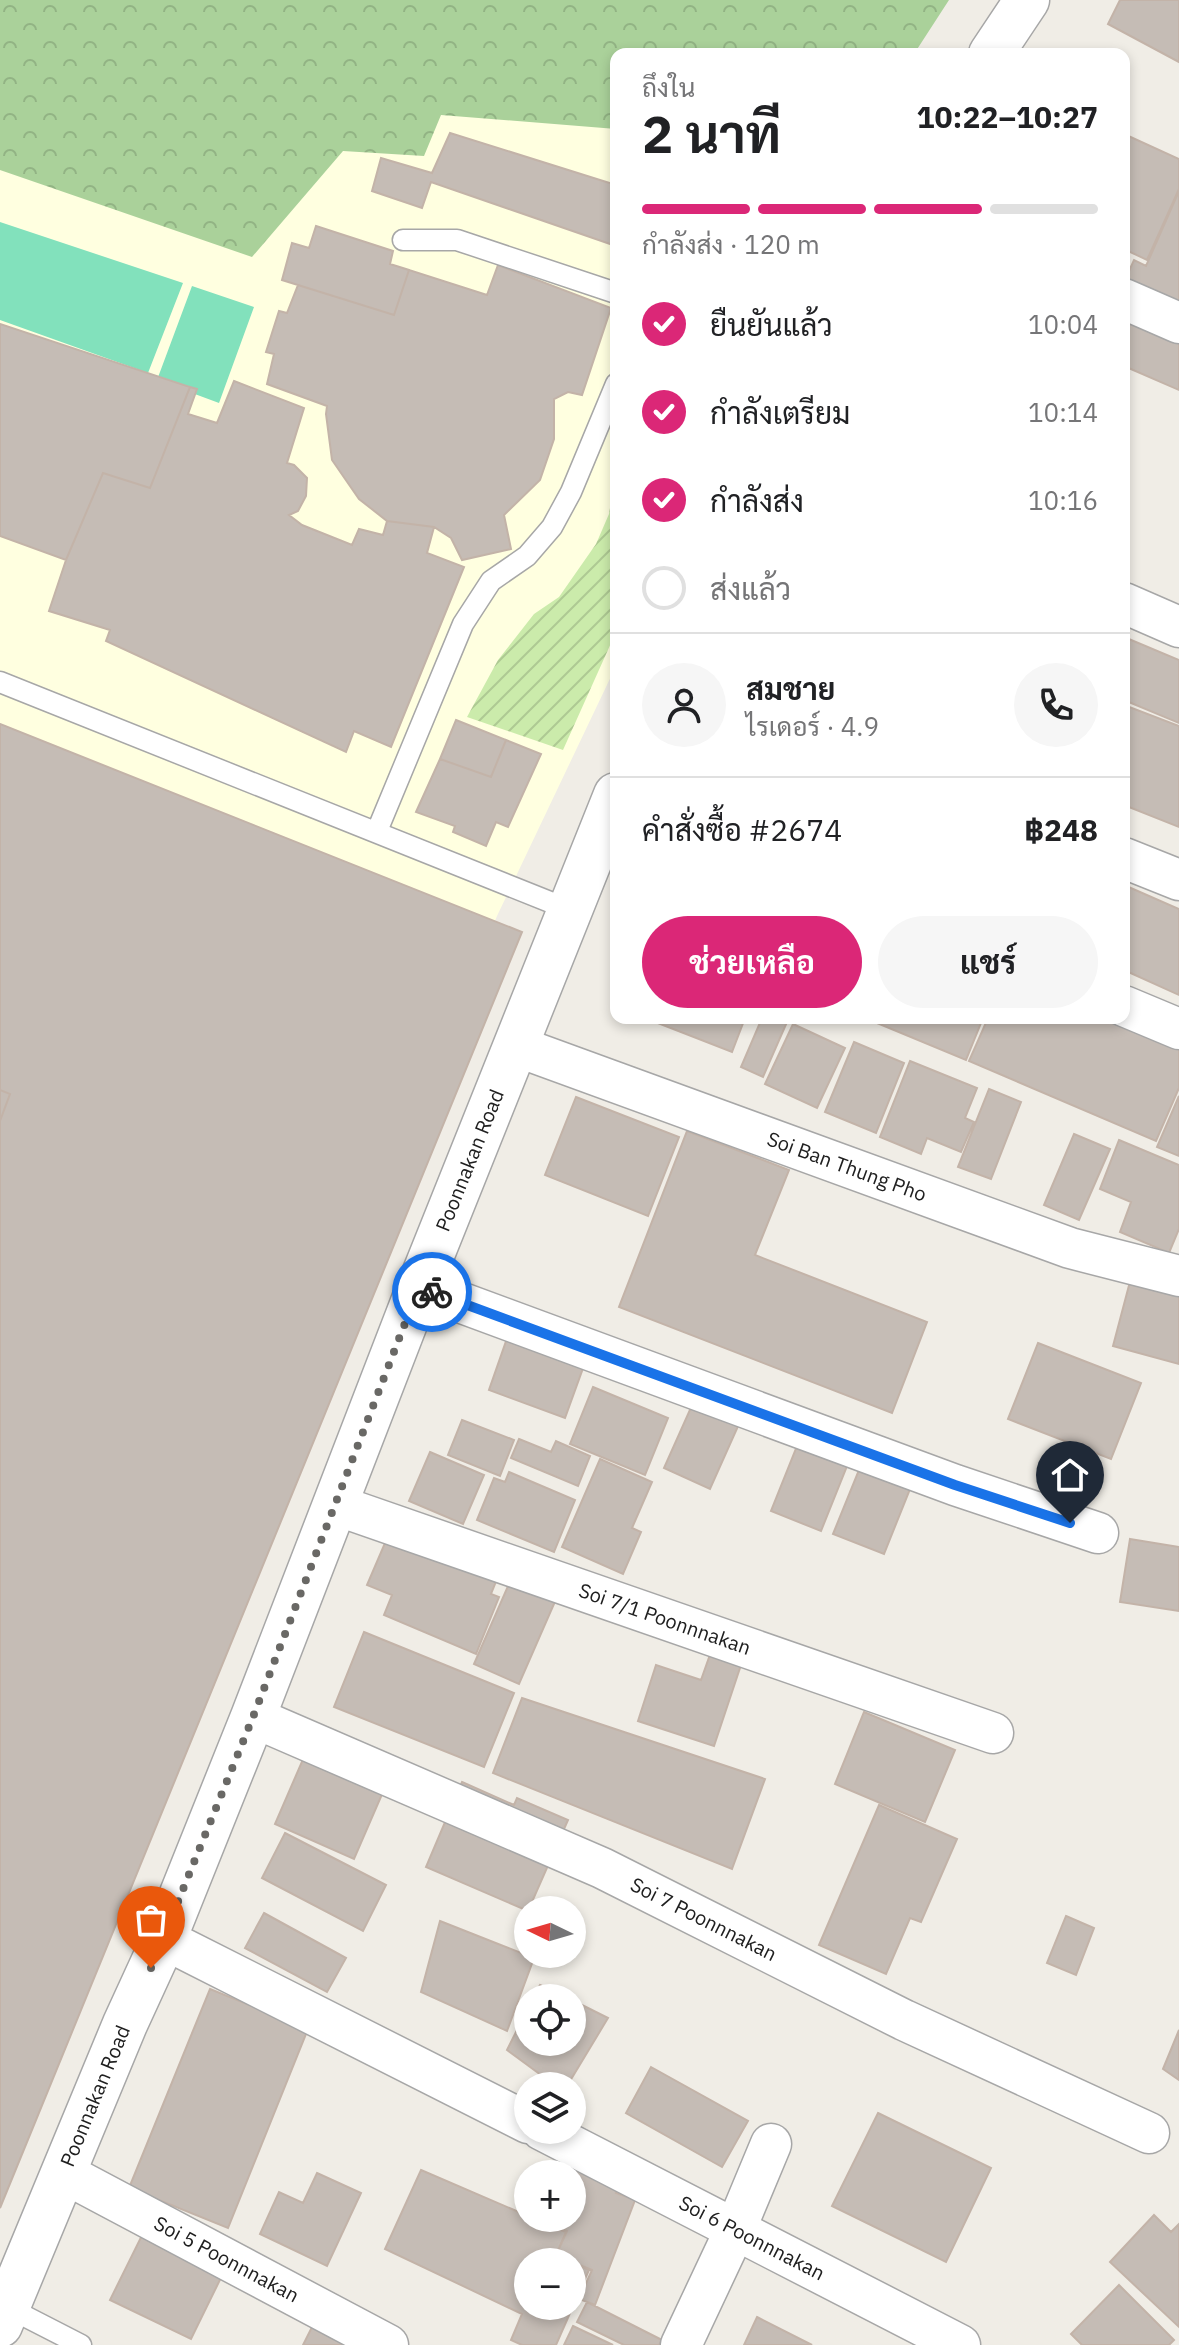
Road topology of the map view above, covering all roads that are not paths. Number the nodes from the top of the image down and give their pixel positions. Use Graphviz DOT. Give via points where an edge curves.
graph roads {
  1 [pos="1027,0"];
  2 [pos="995,48"];
  3 [pos="403,240"];
  4 [pos="610,291"];
  5 [pos="1130,302"];
  6 [pos="1179,323"];
  7 [pos="610,398"];
  8 [pos="1130,606"];
  9 [pos="1179,627"];
  10 [pos="0,682"];
  11 [pos="610,810"];
  12 [pos="377,831"];
  13 [pos="1130,860"];
  14 [pos="1179,880"];
  15 [pos="570,910"];
  16 [pos="1130,1009"];
  17 [pos="1179,1029"];
  18 [pos="516,1046"];
  19 [pos="1179,1276"];
  20 [pos="419,1287"];
  21 [pos="336,1505"];
  22 [pos="1098,1533"];
  23 [pos="253,1717"];
  24 [pos="993,1733"];
  25 [pos="164,1939"];
  26 [pos="514,2116"];
  27 [pos="1149,2133"];
  28 [pos="570,2144"];
  29 [pos="771,2144"];
  30 [pos="64,2173"];
  31 [pos="736,2228"];
  32 [pos="4,2316"];
  33 [pos="81,2345"];
  34 [pos="388,2345"];
  35 [pos="681,2345"];
  36 [pos="960,2345"];
  1 -- 2 [label="street"];
  3 -- 4 [label="lane" via="457,240"];
  5 -- 6 [label="street"];
  7 -- 12 [label="lane" via="552,527 527,556 491,581 463,624"];
  8 -- 9 [label="street"];
  10 -- 12 [label="lane"];
  11 -- 15 [label="street, Poonnakan Road"];
  12 -- 15 [label="lane"];
  13 -- 14 [label="street"];
  15 -- 18 [label="street, Poonnakan Road"];
  16 -- 17 [label="street"];
  18 -- 19 [label="street, Soi Ban Thung Pho" via="1070,1248"];
  18 -- 20 [label="street, Poonnakan Road"];
  20 -- 21 [label="street, Poonnakan Road"];
  20 -- 22 [label="street"];
  21 -- 23 [label="street, Poonnakan Road"];
  21 -- 24 [label="street, Soi 7/1 Poonnnakan"];
  23 -- 25 [label="street, Poonnakan Road"];
  23 -- 27 [label="street, Soi 7 Poonnnakan" via="602,1868 904,2020"];
  25 -- 26 [label="street"];
  25 -- 30 [label="street, Poonnakan Road"];
  28 -- 31 [label="street, Soi 6 Poonnnakan"];
  29 -- 31 [label="street"];
  30 -- 32 [label="street, Poonnakan Road"];
  30 -- 34 [label="street, Soi 5 Poonnnakan"];
  31 -- 35 [label="street"];
  31 -- 36 [label="street, Soi 6 Poonnnakan"];
  32 -- 33 [label="lane"];
}
